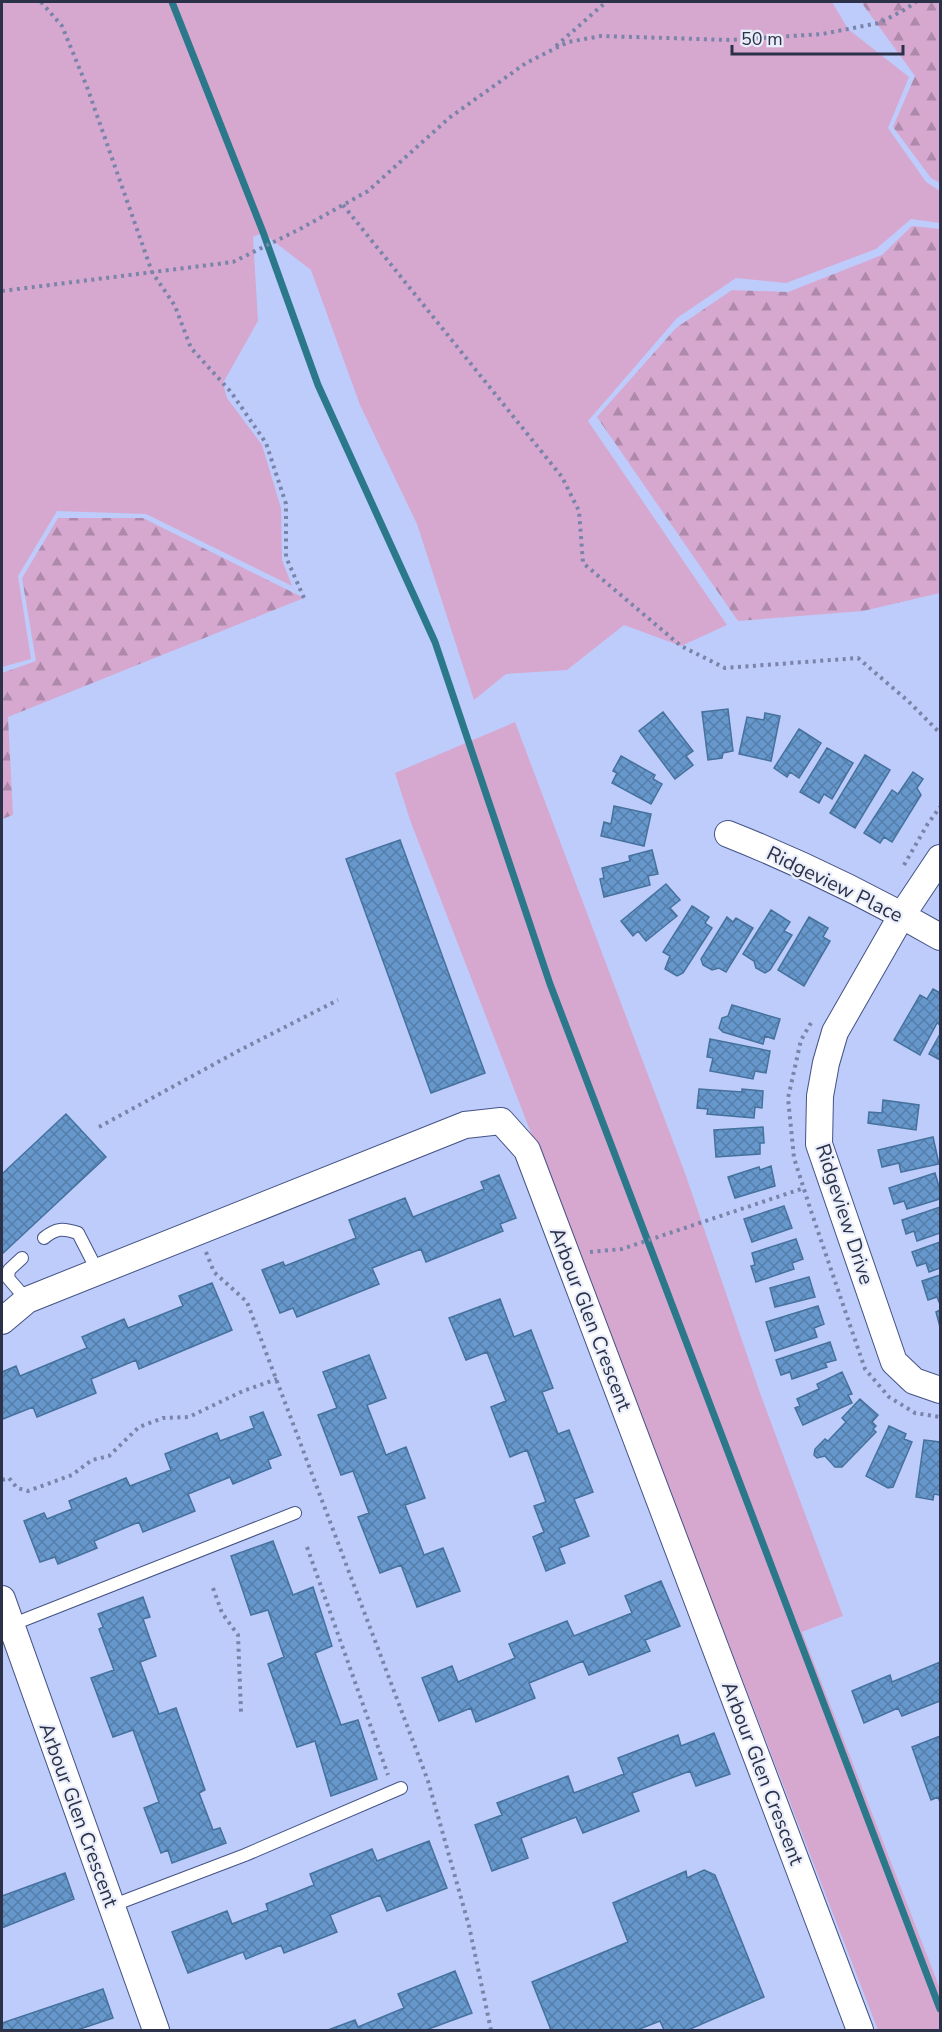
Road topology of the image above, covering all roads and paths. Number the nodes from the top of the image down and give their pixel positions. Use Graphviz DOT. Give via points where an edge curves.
graph roads {
  1 [pos="41,2"];
  2 [pos="606,2"];
  3 [pos="916,2"];
  4 [pos="551,51"];
  5 [pos="344,205"];
  6 [pos="152,272"];
  7 [pos="2,291"];
  8 [pos="304,598"];
  9 [pos="940,733"];
  10 [pos="940,807"];
  11 [pos="728,834"];
  12 [pos="940,858"];
  13 [pos="903,866"];
  14 [pos="902,915"];
  15 [pos="940,938"];
  16 [pos="338,1000"];
  17 [pos="99,1127"];
  18 [pos="804,1188"];
  19 [pos="199,1232"];
  20 [pos="44,1238"];
  21 [pos="567,1254"];
  22 [pos="22,1258"];
  23 [pos="98,1272"];
  24 [pos="27,1300"];
  25 [pos="2,1321"];
  26 [pos="277,1379"];
  27 [pos="940,1390"];
  28 [pos="2,1480"];
  29 [pos="295,1513"];
  30 [pos="306,1547"];
  31 [pos="213,1588"];
  32 [pos="2,1599"];
  33 [pos="11,1625"];
  34 [pos="241,1712"];
  35 [pos="390,1779"];
  36 [pos="401,1788"];
  37 [pos="111,1906"];
  38 [pos="156,2031"];
  39 [pos="491,2031"];
  40 [pos="860,2031"];
  1 -- 6 [label="path" via="62,26"];
  2 -- 4 [label="path"];
  3 -- 4 [label="path" via="879,23 822,34 731,40 602,36 568,42"];
  4 -- 5 [label="path" via="526,63 449,118 369,191"];
  5 -- 6 [label="path" via="233,262"];
  5 -- 9 [label="path" via="562,477 579,511 583,563 681,646 725,669 858,658"];
  6 -- 7 [label="path"];
  6 -- 8 [label="path" via="175,306 191,348 231,392 266,443 286,504 286,557"];
  10 -- 13 [label="path"];
  11 -- 14 [label="street, Ridgeview Place"];
  12 -- 14 [label="street, Ridgeview Drive"];
  14 -- 15 [label="street, Ridgeview Place"];
  14 -- 27 [label="street, Ridgeview Drive" via="835,1032 820,1096 819,1144 894,1362 914,1382"];
  16 -- 17 [label="path"];
  18 -- 21 [label="path" via="622,1248"];
  19 -- 21 [label="street, Arbour Glen Crescent" via="465,1125 501,1121 528,1150"];
  19 -- 23 [label="street, Arbour Glen Crescent"];
  19 -- 26 [label="path" via="214,1272 247,1302"];
  20 -- 23 [label="lane" via="64,1228 78,1233"];
  21 -- 40 [label="street, Arbour Glen Crescent"];
  22 -- 24 [label="lane" via="9,1270 8,1278"];
  23 -- 24 [label="street, Arbour Glen Crescent"];
  24 -- 25 [label="street, Arbour Glen Crescent"];
  26 -- 28 [label="path" via="189,1417 163,1418 139,1427 110,1456 92,1460 72,1475 28,1491 17,1488 9,1478"];
  26 -- 39 [label="path" via="428,1781 469,1926"];
  29 -- 33 [label="lane"];
  30 -- 35 [label="path"];
  31 -- 34 [label="path" via="222,1613 238,1635"];
  32 -- 33 [label="street, Arbour Glen Crescent"];
  33 -- 37 [label="street, Arbour Glen Crescent"];
  36 -- 37 [label="lane" via="245,1855"];
  37 -- 38 [label="street, Arbour Glen Crescent"];
}
